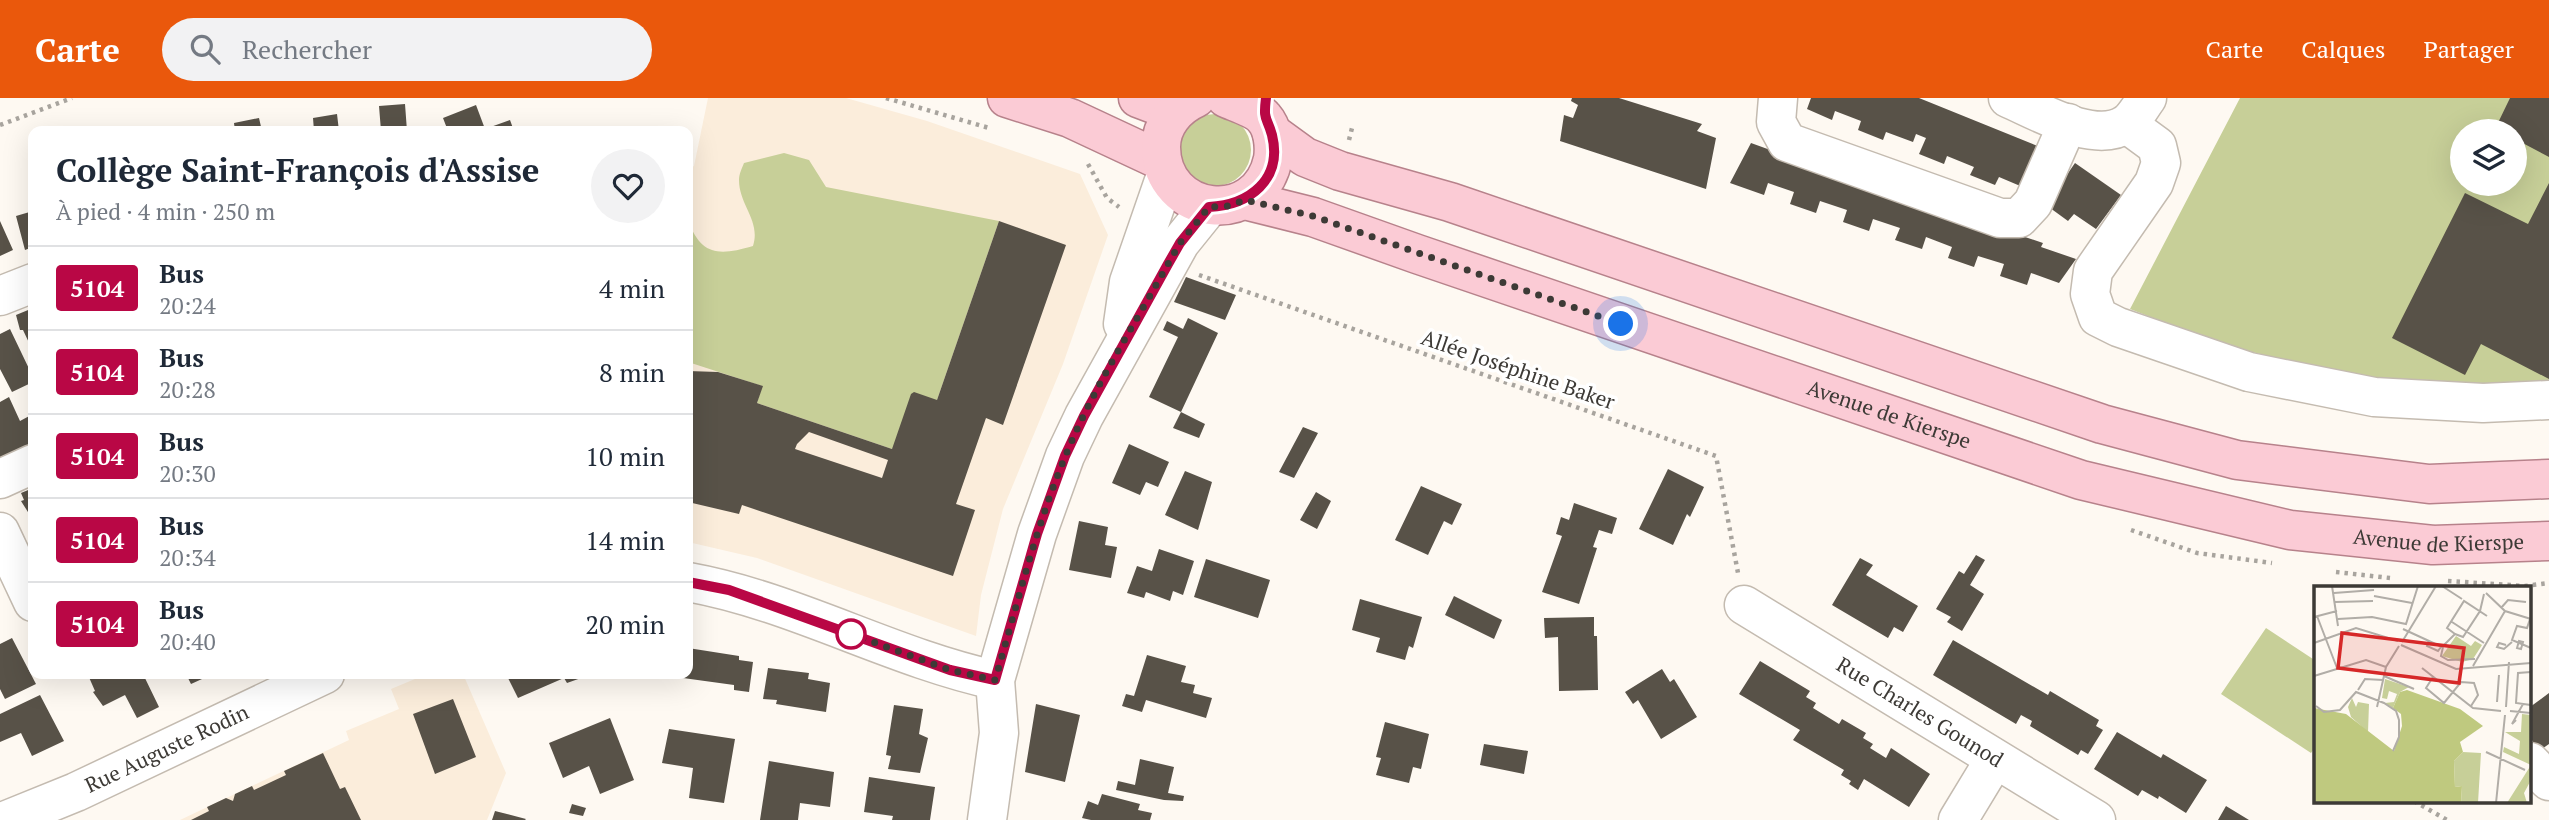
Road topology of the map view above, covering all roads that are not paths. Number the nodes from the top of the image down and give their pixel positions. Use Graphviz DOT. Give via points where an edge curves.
graph roads {
  1 [pos="1007,98"];
  2 [pos="1138,98"];
  3 [pos="1226,98"];
  4 [pos="1778,98"];
  5 [pos="2008,98"];
  6 [pos="1185,105"];
  7 [pos="2137,111"];
  8 [pos="1267,116"];
  9 [pos="2068,123"];
  10 [pos="1164,168"];
  11 [pos="1227,203"];
  12 [pos="28,285"];
  13 [pos="0,296"];
  14 [pos="1118,354"];
  15 [pos="2549,400"];
  16 [pos="28,466"];
  17 [pos="0,479"];
  18 [pos="2549,479"];
  19 [pos="0,531"];
  20 [pos="2549,541"];
  21 [pos="693,583"];
  22 [pos="28,591"];
  23 [pos="1744,605"];
  24 [pos="314,679"];
  25 [pos="995,680"];
  26 [pos="1995,759"];
  27 [pos="2532,764"];
  28 [pos="2549,781"];
  29 [pos="7,820"];
  30 [pos="987,820"];
  31 [pos="1958,820"];
  32 [pos="2096,820"];
  1 -- 10 [label="main road" via="1070,118"];
  2 -- 6 [label="main road"];
  3 -- 8 [label="main road"];
  4 -- 9 [label="street" via="1776,122 1787,142 2000,218 2019,218 2033,203"];
  5 -- 9 [label="street"];
  6 -- 10 [label="main road" via="1165,127 1161,144"];
  7 -- 9 [label="street" via="2105,131"];
  7 -- 15 [label="street" via="2161,163 2154,183 2093,271 2091,294 2098,317 2249,372 2374,397 2483,403"];
  8 -- 11 [label="main road" via="1274,152 1270,171 1260,188"];
  8 -- 18 [label="main road" via="1305,156 1349,174 1450,202 2102,424 2237,460 2429,484"];
  10 -- 11 [label="main road, Avenue de Kierspe" via="1177,191"];
  10 -- 14 [label="street" via="1129,282"];
  11 -- 14 [label="street" via="1180,243"];
  11 -- 20 [label="main road, Avenue de Kierspe" via="1313,216 2081,480 2290,530 2433,545"];
  12 -- 13 [label="street"];
  14 -- 25 [label="street" via="1065,456"];
  16 -- 17 [label="street"];
  19 -- 22 [label="street"];
  21 -- 25 [label="street" via="729,590 950,670"];
  23 -- 26 [label="street, Rue Charles Gounod"];
  24 -- 29 [label="street, Rue Auguste Rodin"];
  25 -- 30 [label="street" via="999,733"];
  26 -- 31 [label="street"];
  26 -- 32 [label="street, Rue Charles Gounod"];
  27 -- 28 [label="street"];
}
